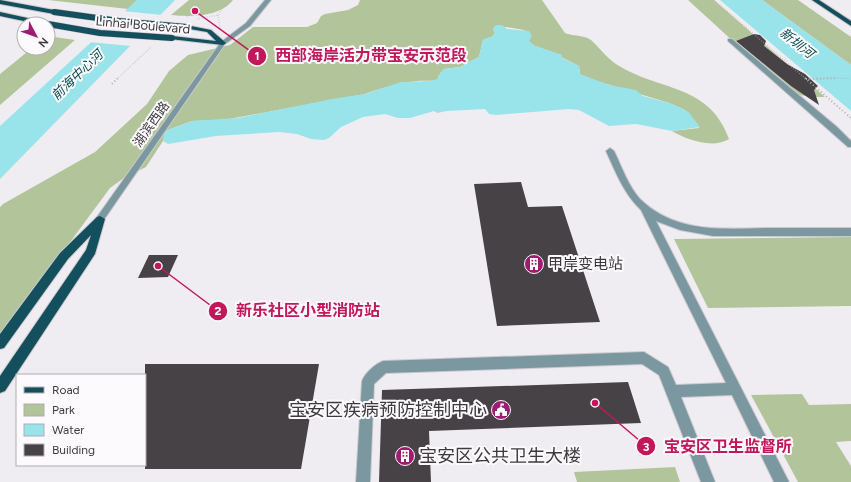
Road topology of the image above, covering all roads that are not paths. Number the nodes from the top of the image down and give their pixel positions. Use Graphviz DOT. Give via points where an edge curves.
graph roads {
  1 [pos="268,0"];
  2 [pos="814,0"];
  3 [pos="0,2"];
  4 [pos="2,14"];
  5 [pos="16,17"];
  6 [pos="851,24"];
  7 [pos="56,26"];
  8 [pos="730,40"];
  9 [pos="223,43"];
  10 [pos="851,145"];
  11 [pos="610,151"];
  12 [pos="646,210"];
  13 [pos="100,219"];
  14 [pos="851,232"];
  15 [pos="0,344"];
  16 [pos="13,367"];
  17 [pos="0,387"];
  18 [pos="734,389"];
  19 [pos="673,391"];
  20 [pos="0,394"];
  21 [pos="363,482"];
  22 [pos="708,482"];
  23 [pos="782,482"];
  1 -- 9 [label="street" via="247,28"];
  2 -- 6 [label="main road"];
  3 -- 9 [label="main road, Linhai Boulevard, bridge" via="54,12 209,31"];
  4 -- 5 [label="main road, Linhai Boulevard"];
  7 -- 9 [label="main road, Linhai Boulevard, bridge" via="100,33"];
  8 -- 10 [label="street"];
  9 -- 13 [label="street, 湖滨西路"];
  11 -- 12 [label="street" via="627,188"];
  12 -- 14 [label="street" via="672,225 689,230"];
  12 -- 18 [label="street"];
  13 -- 15 [label="main road" via="64,256"];
  13 -- 16 [label="main road" via="91,251"];
  16 -- 17 [label="main road"];
  16 -- 20 [label="main road"];
  18 -- 19 [label="street"];
  18 -- 23 [label="street"];
  19 -- 21 [label="street" via="664,371 644,358 383,367 368,381"];
  19 -- 22 [label="street"];
}
